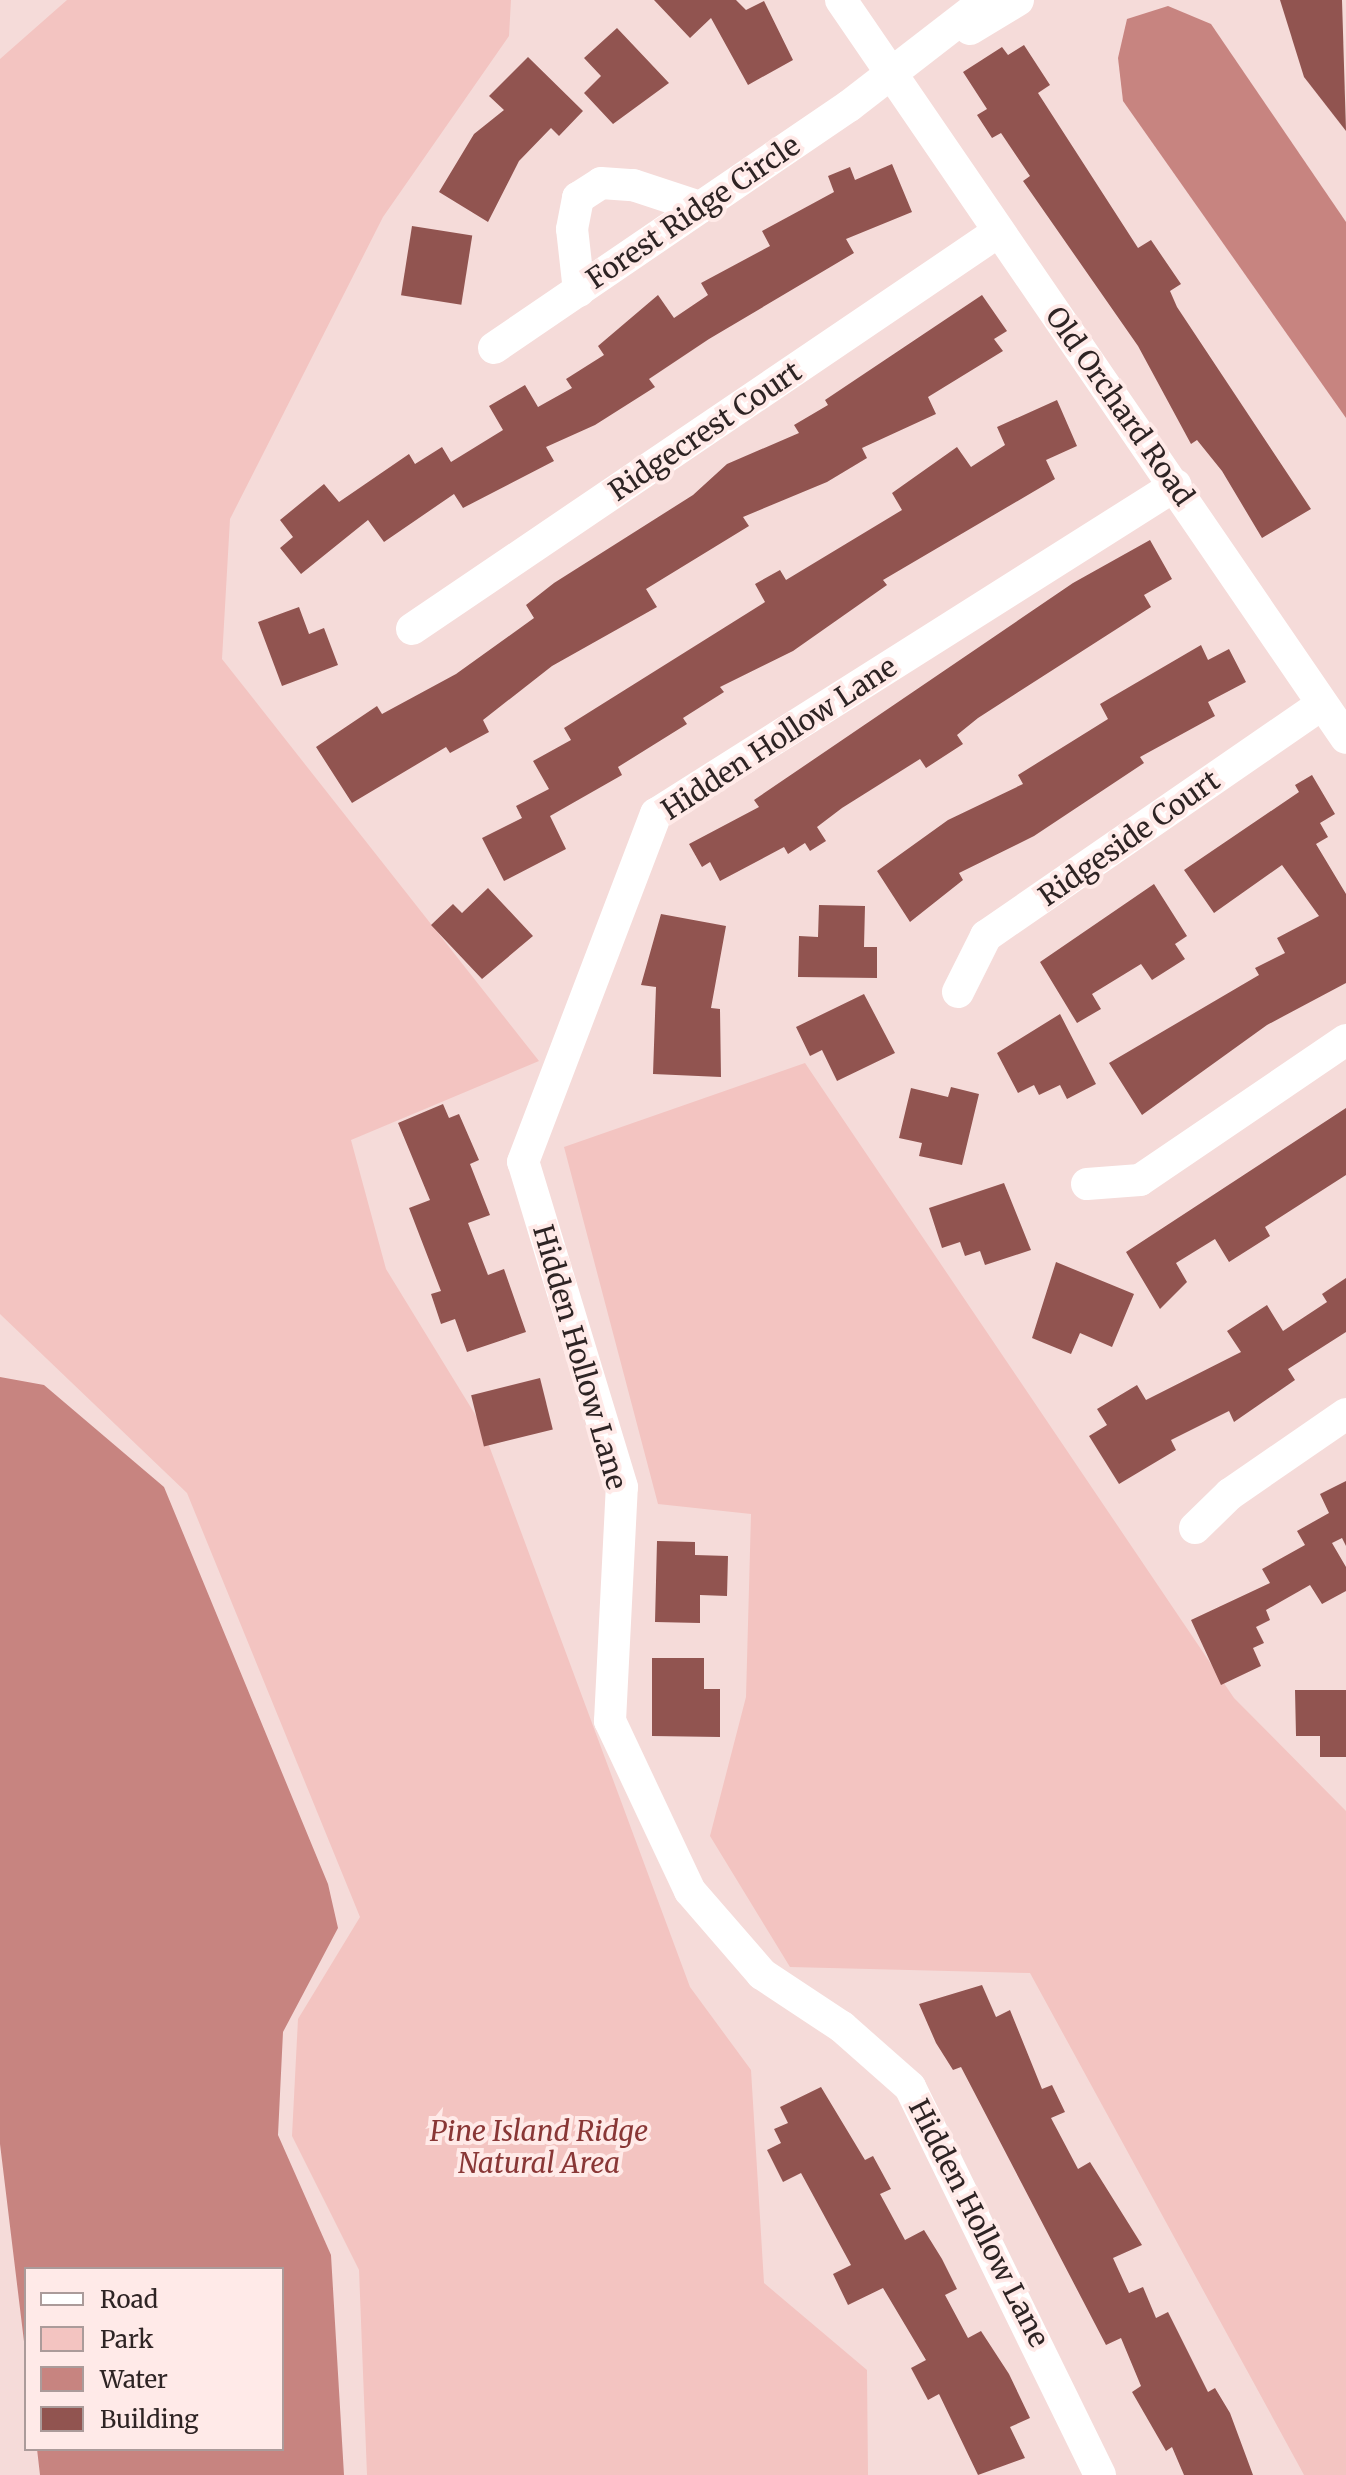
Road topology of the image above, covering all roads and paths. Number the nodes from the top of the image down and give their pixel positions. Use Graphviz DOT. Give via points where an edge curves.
graph roads {
  1 [pos="841,0"];
  2 [pos="986,0"];
  3 [pos="1018,0"];
  4 [pos="892,75"];
  5 [pos="700,207"];
  6 [pos="998,232"];
  7 [pos="579,291"];
  8 [pos="494,348"];
  9 [pos="1176,485"];
  10 [pos="412,629"];
  11 [pos="1322,704"];
  12 [pos="1346,738"];
  13 [pos="958,992"];
  14 [pos="1346,1040"];
  15 [pos="1087,1184"];
  16 [pos="1346,1414"];
  17 [pos="1195,1528"];
  18 [pos="1100,2475"];
  1 -- 4 [label="street, Old Orchard Road"];
  2 -- 4 [label="street, Forest Ridge Circle"];
  3 -- 4 [label="street, Forest Ridge Circle"];
  4 -- 5 [label="street, Forest Ridge Circle"];
  4 -- 6 [label="street, Old Orchard Road"];
  5 -- 7 [label="street, Forest Ridge Circle"];
  5 -- 7 [label="street" via="622,184 601,183 578,198 572,229"];
  6 -- 9 [label="street, Old Orchard Road"];
  6 -- 10 [label="street, Ridgecrest Court"];
  7 -- 8 [label="street, Forest Ridge Circle"];
  9 -- 11 [label="street, Old Orchard Road"];
  9 -- 18 [label="street, Hidden Hollow Lane" via="656,814 523,1162 622,1487 610,1721 690,1891 762,1974 842,2027 910,2087"];
  11 -- 12 [label="street, Old Orchard Road"];
  11 -- 13 [label="street, Ridgeside Court" via="986,936"];
  14 -- 15 [label="street" via="1140,1180"];
  16 -- 17 [label="street" via="1230,1494"];
}
